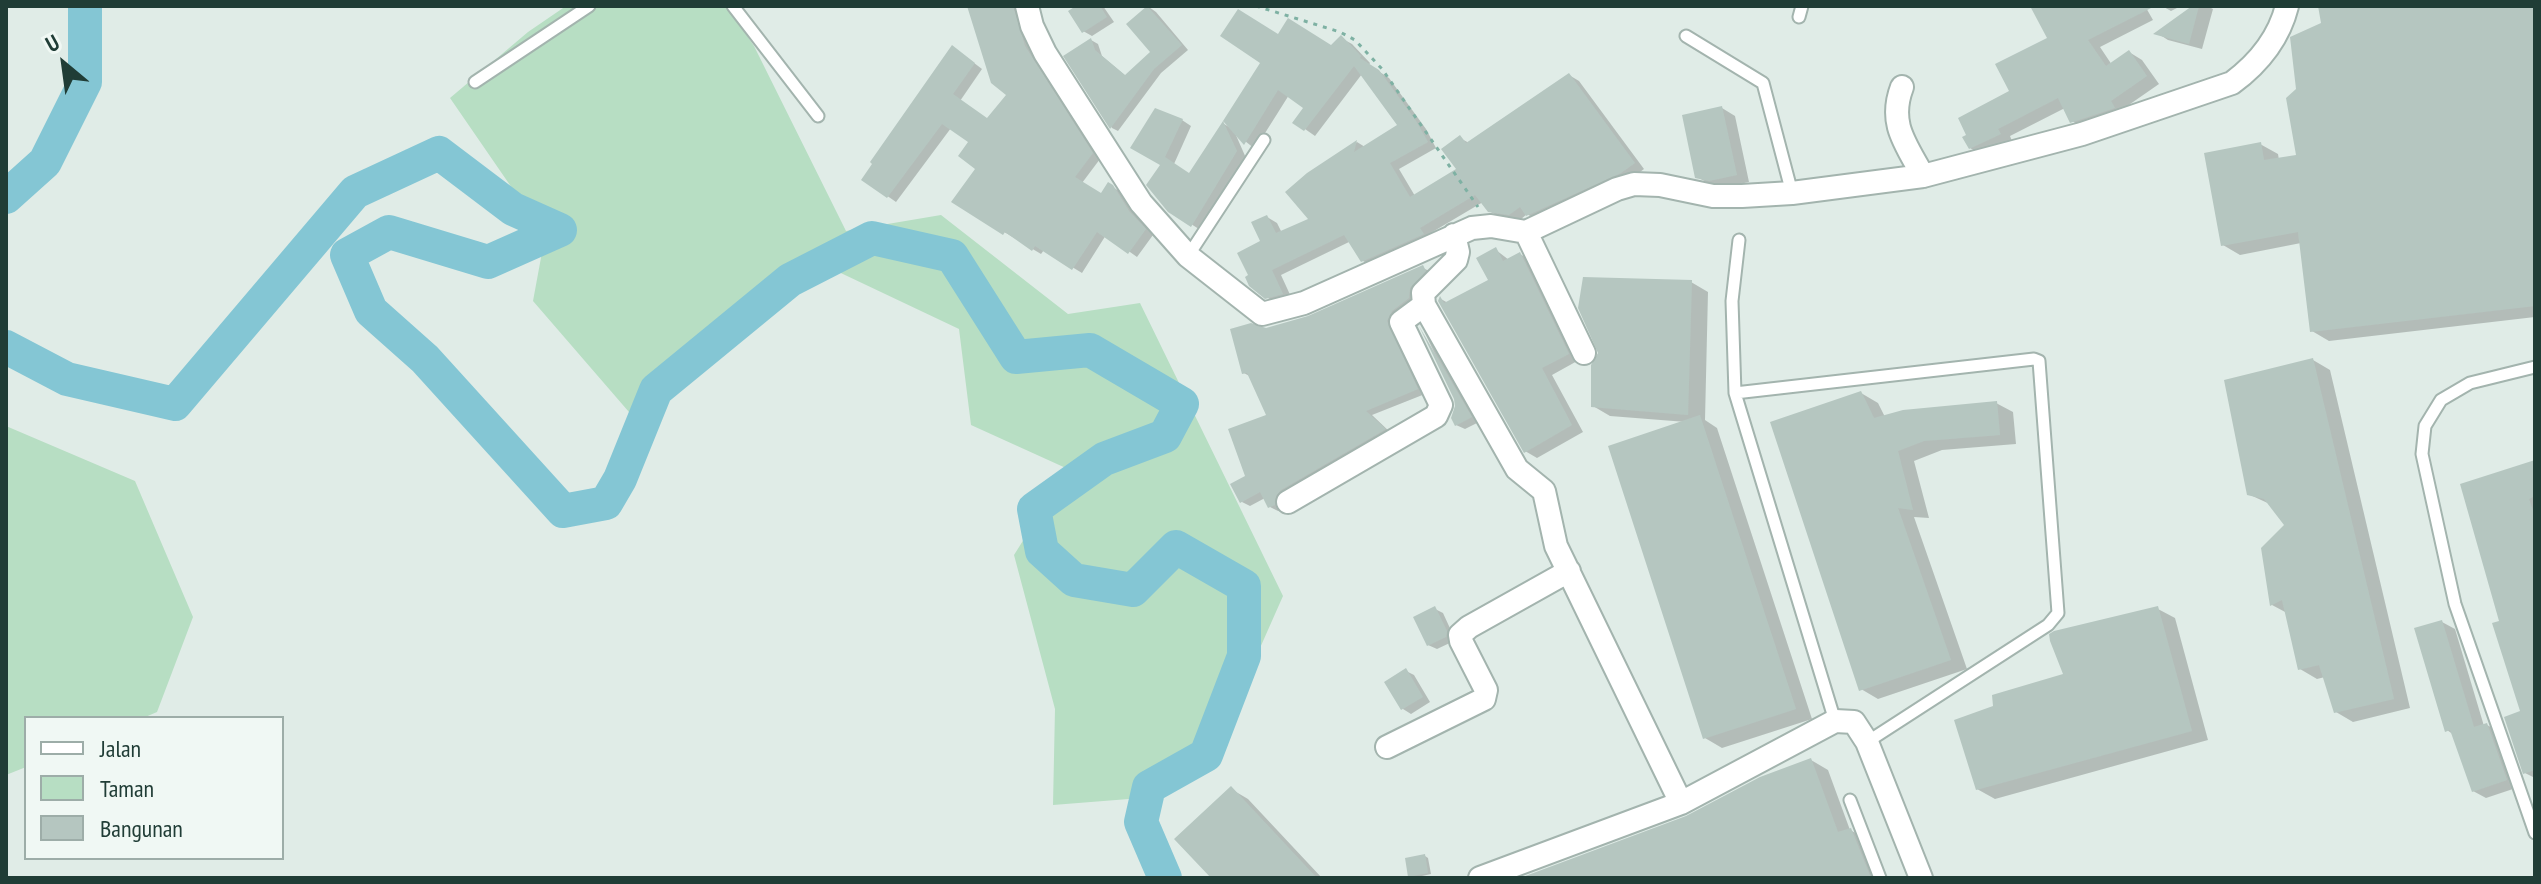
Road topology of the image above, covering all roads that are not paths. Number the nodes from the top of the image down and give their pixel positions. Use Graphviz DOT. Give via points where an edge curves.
graph roads {
  1 [pos="589,6"];
  2 [pos="733,6"];
  3 [pos="1027,6"];
  4 [pos="2287,6"];
  5 [pos="1686,36"];
  6 [pos="475,82"];
  7 [pos="1902,87"];
  8 [pos="818,116"];
  9 [pos="1264,140"];
  10 [pos="1923,176"];
  11 [pos="1792,193"];
  12 [pos="1526,232"];
  13 [pos="1454,235"];
  14 [pos="1739,240"];
  15 [pos="1188,256"];
  16 [pos="1424,305"];
  17 [pos="1584,353"];
  18 [pos="2535,367"];
  19 [pos="1735,393"];
  20 [pos="1288,502"];
  21 [pos="1569,571"];
  22 [pos="1835,721"];
  23 [pos="1867,742"];
  24 [pos="1387,747"];
  25 [pos="1850,800"];
  26 [pos="1681,803"];
  27 [pos="2535,833"];
  28 [pos="1480,878"];
  29 [pos="1880,878"];
  30 [pos="1921,878"];
  1 -- 6 [label="lane"];
  2 -- 8 [label="lane"];
  3 -- 15 [label="street" via="1038,40 1065,87 1141,203"];
  4 -- 10 [label="street" via="2266,51 2232,83 2082,134"];
  5 -- 11 [label="lane" via="1763,83"];
  7 -- 10 [label="street" via="1897,122"];
  9 -- 15 [label="lane"];
  10 -- 11 [label="street"];
  11 -- 12 [label="street" via="1713,196 1634,184"];
  12 -- 13 [label="street" via="1491,226"];
  12 -- 17 [label="street"];
  13 -- 15 [label="street" via="1304,303 1264,314"];
  13 -- 16 [label="street" via="1456,260 1423,293"];
  14 -- 19 [label="lane" via="1732,301"];
  16 -- 20 [label="street" via="1401,322 1441,410"];
  16 -- 21 [label="street" via="1517,469 1544,491 1556,546"];
  18 -- 27 [label="lane" via="2470,383 2441,400 2425,426 2422,454 2455,604"];
  19 -- 22 [label="lane"];
  19 -- 23 [label="lane" via="2039,361 2058,613 2048,625"];
  21 -- 24 [label="street" via="1460,635 1486,690 1484,699"];
  21 -- 26 [label="street"];
  22 -- 23 [label="street" via="1854,722"];
  22 -- 26 [label="street"];
  23 -- 30 [label="street"];
  25 -- 29 [label="lane"];
  26 -- 28 [label="street"];
}
